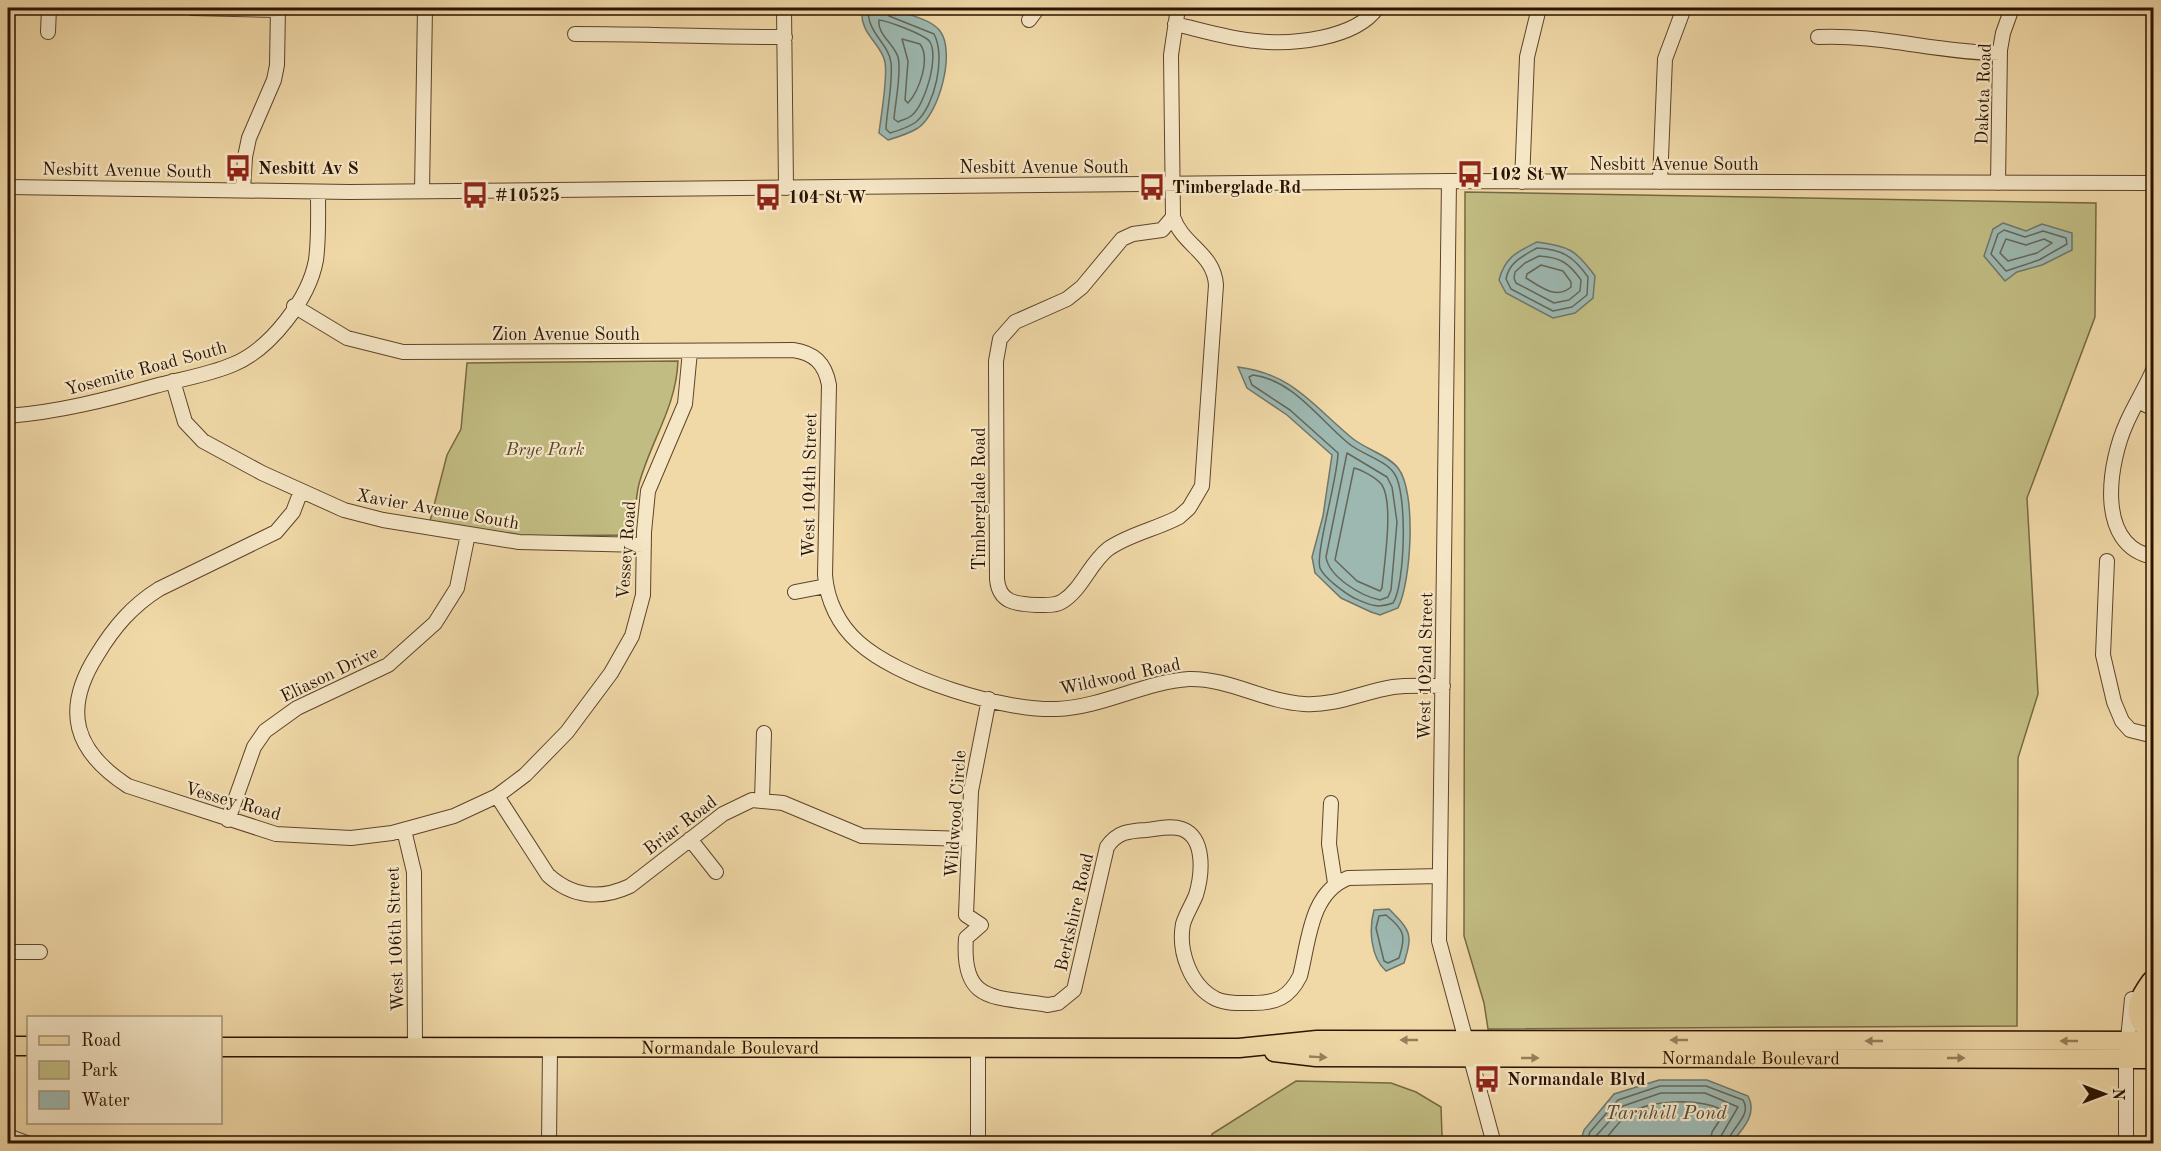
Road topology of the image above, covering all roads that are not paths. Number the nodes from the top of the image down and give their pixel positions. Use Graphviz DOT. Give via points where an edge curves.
graph roads {
  1 [pos="49,8"];
  2 [pos="192,8"];
  3 [pos="424,8"];
  4 [pos="784,8"];
  5 [pos="1038,8"];
  6 [pos="1178,8"];
  7 [pos="1377,8"];
  8 [pos="1539,8"];
  9 [pos="1684,8"];
  10 [pos="2012,8"];
  11 [pos="278,9"];
  12 [pos="1029,20"];
  13 [pos="1175,24"];
  14 [pos="48,32"];
  15 [pos="575,34"];
  16 [pos="1818,37"];
  17 [pos="784,38"];
  18 [pos="2000,53"];
  19 [pos="1449,181"];
  20 [pos="1522,182"];
  21 [pos="1660,182"];
  22 [pos="1998,183"];
  23 [pos="2154,183"];
  24 [pos="8,187"];
  25 [pos="786,188"];
  26 [pos="1174,189"];
  27 [pos="243,190"];
  28 [pos="422,191"];
  29 [pos="318,192"];
  30 [pos="1173,217"];
  31 [pos="294,306"];
  32 [pos="690,351"];
  33 [pos="2154,368"];
  34 [pos="173,381"];
  35 [pos="829,385"];
  36 [pos="2138,401"];
  37 [pos="2154,409"];
  38 [pos="8,416"];
  39 [pos="301,491"];
  40 [pos="468,534"];
  41 [pos="644,545"];
  42 [pos="2154,557"];
  43 [pos="2107,561"];
  44 [pos="826,586"];
  45 [pos="795,592"];
  46 [pos="1443,686"];
  47 [pos="945,688"];
  48 [pos="988,699"];
  49 [pos="764,733"];
  50 [pos="2154,736"];
  51 [pos="497,796"];
  52 [pos="762,800"];
  53 [pos="1331,803"];
  54 [pos="228,820"];
  55 [pos="404,830"];
  56 [pos="690,839"];
  57 [pos="969,839"];
  58 [pos="716,872"];
  59 [pos="1440,876"];
  60 [pos="1335,883"];
  61 [pos="981,925"];
  62 [pos="8,952"];
  63 [pos="40,952"];
  64 [pos="2152,981"];
  65 [pos="2154,1032"];
  66 [pos="1467,1040"];
  67 [pos="2154,1041"];
  68 [pos="8,1046"];
  69 [pos="27,1046"];
  70 [pos="222,1047"];
  71 [pos="415,1047"];
  72 [pos="550,1047"];
  73 [pos="1239,1048"];
  74 [pos="978,1049"];
  75 [pos="2126,1050"];
  76 [pos="1472,1058"];
  77 [pos="2154,1059"];
  78 [pos="8,1136"];
  79 [pos="28,1143"];
  80 [pos="247,1143"];
  81 [pos="373,1143"];
  82 [pos="549,1143"];
  83 [pos="978,1143"];
  84 [pos="1494,1143"];
  85 [pos="2126,1143"];
  1 -- 14 [label="street"];
  2 -- 11 [label="street"];
  3 -- 28 [label="street"];
  4 -- 17 [label="street"];
  5 -- 12 [label="street"];
  6 -- 13 [label="street"];
  7 -- 13 [label="street" via="1353,28 1289,41 1257,42"];
  8 -- 20 [label="street" via="1527,57"];
  9 -- 21 [label="street" via="1665,59"];
  10 -- 18 [label="street, Dakota Road"];
  11 -- 27 [label="street" via="277,65 249,138"];
  13 -- 26 [label="street" via="1171,55"];
  15 -- 17 [label="street"];
  16 -- 18 [label="street" via="1866,37 1954,51"];
  17 -- 25 [label="street"];
  18 -- 22 [label="street, Dakota Road"];
  19 -- 20 [label="street, Nesbitt Avenue South"];
  19 -- 26 [label="street, Nesbitt Avenue South"];
  19 -- 46 [label="street, West 102nd Street"];
  20 -- 21 [label="street, Nesbitt Avenue South"];
  21 -- 22 [label="street, Nesbitt Avenue South"];
  22 -- 23 [label="street, Nesbitt Avenue South"];
  24 -- 27 [label="street, Nesbitt Avenue South"];
  25 -- 26 [label="street, Nesbitt Avenue South"];
  25 -- 28 [label="street, Nesbitt Avenue South"];
  26 -- 30 [label="street"];
  27 -- 29 [label="street, Nesbitt Avenue South"];
  28 -- 29 [label="street, Nesbitt Avenue South"];
  29 -- 31 [label="street, Yosemite Road South" via="315,262 311,278"];
  30 -- 30 [label="street, Timberglade Road" via="1182,236 1205,256 1215,274 1202,486 1179,517 1097,559 1065,601 1049,605 1008,601 997,579 996,361 1000,339 1015,322 1067,299 1082,287 1122,239 1162,230"];
  31 -- 32 [label="street, Zion Avenue South" via="347,338 403,352"];
  31 -- 34 [label="street, Yosemite Road South" via="283,324 253,354 234,364"];
  32 -- 35 [label="street, Zion Avenue South" via="804,352 822,364"];
  32 -- 41 [label="street, Vessey Road" via="686,404 648,491"];
  33 -- 36 [label="street"];
  34 -- 38 [label="street, Yosemite Road South" via="67,409"];
  34 -- 39 [label="street, Xavier Avenue South" via="180,410 193,433"];
  35 -- 44 [label="street, West 104th Street"];
  36 -- 37 [label="street"];
  36 -- 42 [label="street" via="2119,442 2112,509 2114,521 2127,543"];
  39 -- 40 [label="street, Xavier Avenue South" via="364,516"];
  39 -- 54 [label="street, Vessey Road" via="293,512 276,532 141,600 112,630 80,687 76,717 80,732 86,746 112,776 147,794"];
  40 -- 41 [label="street, Xavier Avenue South" via="540,544"];
  40 -- 54 [label="street, Eliason Drive" via="457,588 435,623 388,665 297,708 265,731 250,756"];
  41 -- 51 [label="street, Vessey Road" via="641,606 622,656 548,754"];
  43 -- 50 [label="street" via="2103,655 2114,702 2130,730"];
  44 -- 45 [label="street"];
  44 -- 47 [label="street, West 104th Street" via="843,626 857,641 874,655"];
  46 -- 48 [label="street, Wildwood Road" via="1392,687 1326,704 1281,701 1192,679 1057,709"];
  46 -- 59 [label="street, West 102nd Street"];
  47 -- 48 [label="street, Wildwood Road"];
  48 -- 57 [label="street, Wildwood Circle" via="974,765"];
  49 -- 52 [label="street"];
  51 -- 55 [label="street, Vessey Road" via="454,816"];
  51 -- 56 [label="street, Briar Road" via="548,875 559,885 586,895 616,893 630,886"];
  52 -- 56 [label="street, Briar Road" via="736,805"];
  52 -- 57 [label="street, Briar Road" via="783,803 862,836"];
  53 -- 60 [label="street" via="1329,844"];
  54 -- 55 [label="street, Vessey Road" via="297,837 372,838"];
  55 -- 71 [label="street, West 106th Street" via="415,883"];
  56 -- 58 [label="street"];
  57 -- 61 [label="street, Wildwood Circle" via="966,915"];
  59 -- 60 [label="street" via="1348,878"];
  59 -- 66 [label="street, West 102nd Street" via="1439,941"];
  60 -- 61 [label="street, Berkshire Road" via="1318,903 1300,976 1294,987 1276,1002 1231,1003 1216,999 1194,980 1184,952 1183,927 1201,865 1196,841 1182,829 1125,831 1111,840 1104,855 1074,990 1058,1003 995,997 976,988 965,969 966,938"];
  62 -- 63 [label="street"];
  64 -- 65 [label="main road" via="2143,992 2137,1012 2144,1028"];
  64 -- 75 [label="street" via="2131,1002"];
  66 -- 73 [label="main road, Normandale Boulevard, one-way" via="1317,1040"];
  75 -- 66 [label="main road, Normandale Boulevard, one-way"];
  66 -- 76 [label="street, West 102nd Street"];
  67 -- 75 [label="main road, Normandale Boulevard"];
  68 -- 69 [label="main road"];
  70 -- 71 [label="main road, Normandale Boulevard"];
  71 -- 72 [label="main road, Normandale Boulevard"];
  72 -- 74 [label="main road, Normandale Boulevard"];
  72 -- 82 [label="street"];
  73 -- 74 [label="main road, Normandale Boulevard"];
  73 -- 76 [label="main road, Normandale Boulevard, one-way" via="1316,1057"];
  74 -- 83 [label="street"];
  76 -- 75 [label="main road, Normandale Boulevard, one-way"];
  75 -- 77 [label="main road, Normandale Boulevard"];
  75 -- 85 [label="street"];
  76 -- 84 [label="street, West 102nd Street"];
  78 -- 79 [label="street"];
  80 -- 81 [label="street"];
}
